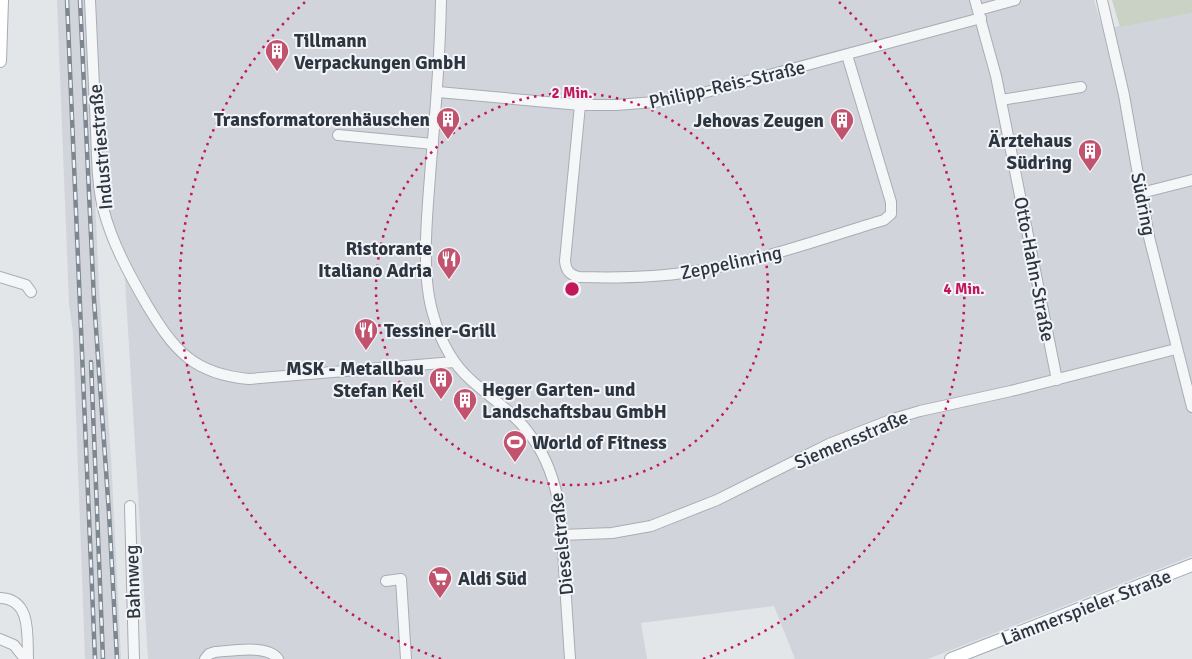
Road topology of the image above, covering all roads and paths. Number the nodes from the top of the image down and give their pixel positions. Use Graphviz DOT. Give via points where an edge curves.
graph roads {
  1 [pos="2,0"];
  2 [pos="90,0"];
  3 [pos="441,0"];
  4 [pos="1015,0"];
  5 [pos="1102,0"];
  6 [pos="978,9"];
  7 [pos="847,55"];
  8 [pos="0,61"];
  9 [pos="1081,87"];
  10 [pos="438,92"];
  11 [pos="1001,100"];
  12 [pos="580,105"];
  13 [pos="338,135"];
  14 [pos="433,144"];
  15 [pos="1192,180"];
  16 [pos="1141,192"];
  17 [pos="0,277"];
  18 [pos="31,292"];
  19 [pos="1176,350"];
  20 [pos="454,362"];
  21 [pos="1057,380"];
  22 [pos="1192,407"];
  23 [pos="130,506"];
  24 [pos="562,535"];
  25 [pos="1192,565"];
  26 [pos="386,581"];
  27 [pos="0,598"];
  28 [pos="0,638"];
  29 [pos="26,659"];
  30 [pos="134,659"];
  31 [pos="205,659"];
  32 [pos="278,659"];
  33 [pos="406,659"];
  34 [pos="570,659"];
  35 [pos="951,659"];
  1 -- 8 [label="main road"];
  2 -- 20 [label="street, Industriestraße" via="98,174 103,206 125,266 173,345 189,359 213,372 249,379"];
  3 -- 10 [label="street, Dieselstraße"];
  4 -- 6 [label="street"];
  5 -- 16 [label="street, Südring" via="1124,95"];
  6 -- 7 [label="street, Philipp-Reis-Straße"];
  6 -- 11 [label="street, Otto-Hahn-Straße"];
  7 -- 12 [label="street, Philipp-Reis-Straße" via="678,99 616,106"];
  7 -- 12 [label="street, Zeppelinring" via="891,214 884,220 712,268 644,277 579,277 568,272 566,261"];
  9 -- 11 [label="street"];
  10 -- 12 [label="street, Philipp-Reis-Straße"];
  10 -- 14 [label="street, Dieselstraße"];
  11 -- 21 [label="street, Otto-Hahn-Straße"];
  13 -- 14 [label="street"];
  14 -- 20 [label="street, Dieselstraße" via="427,215 428,286 439,335"];
  15 -- 16 [label="street"];
  16 -- 19 [label="street, Südring"];
  17 -- 18 [label="street" via="26,285"];
  19 -- 21 [label="street, Siemensstraße"];
  19 -- 22 [label="street, Südring"];
  20 -- 24 [label="street, Dieselstraße" via="470,380 516,418 535,441 555,485"];
  21 -- 24 [label="street, Siemensstraße" via="920,411 886,422 829,444 717,500 651,526 618,532"];
  23 -- 30 [label="street, Bahnweg"];
  24 -- 34 [label="street, Dieselstraße"];
  25 -- 35 [label="main road, Lämmerspieler Straße"];
  26 -- 33 [label="street" via="401,579"];
  27 -- 29 [label="street" via="16,602 25,613"];
  28 -- 29 [label="street" via="14,645"];
  31 -- 32 [label="street" via="215,652 262,650 273,653"];
}
